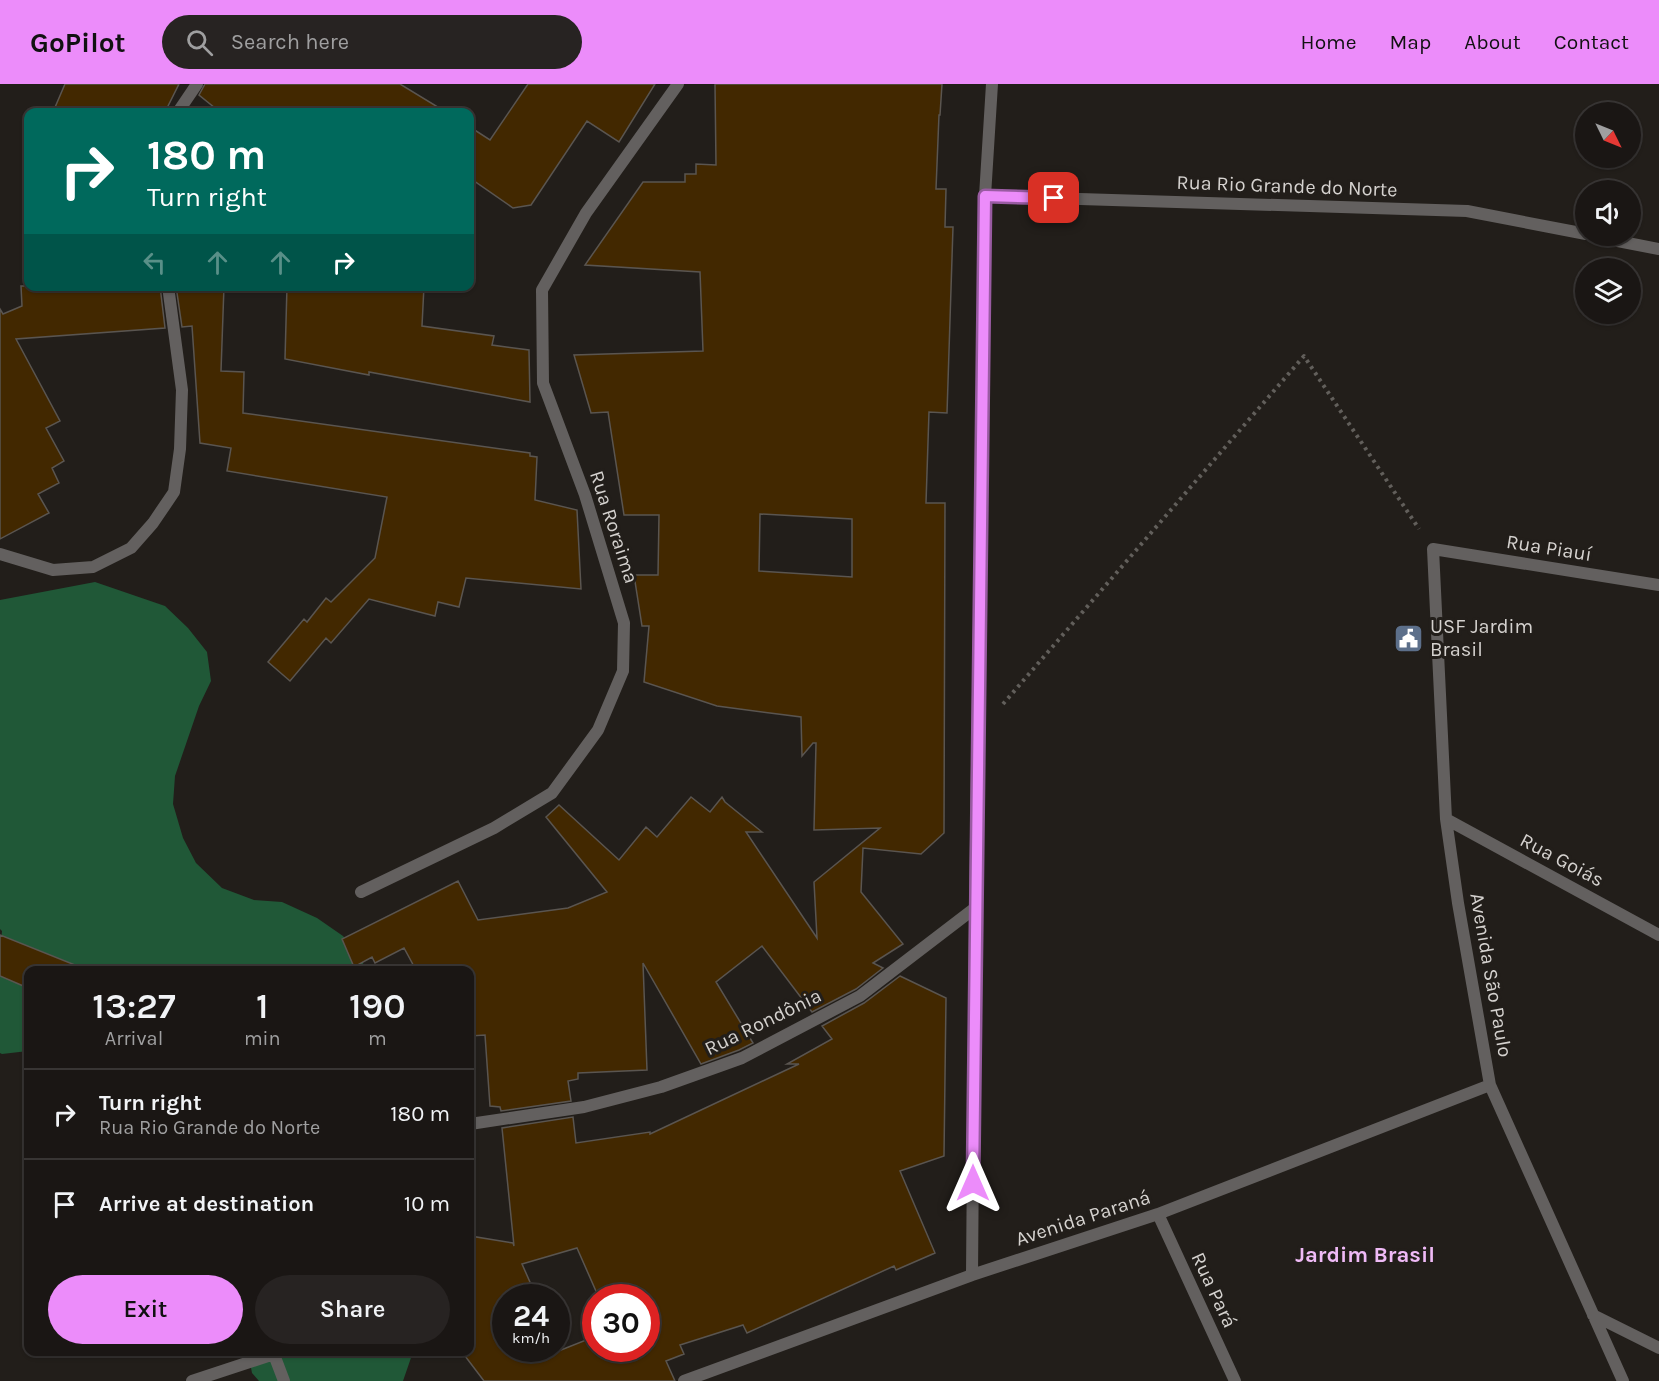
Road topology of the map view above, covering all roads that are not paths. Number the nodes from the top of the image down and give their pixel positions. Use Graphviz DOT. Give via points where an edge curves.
graph roads {
  1 [pos="197,84"];
  2 [pos="678,84"];
  3 [pos="992,84"];
  4 [pos="181,108"];
  5 [pos="985,196"];
  6 [pos="1575,232"];
  7 [pos="1641,246"];
  8 [pos="1659,249"];
  9 [pos="169,291"];
  10 [pos="1433,549"];
  11 [pos="0,554"];
  12 [pos="1659,585"];
  13 [pos="1446,819"];
  14 [pos="361,892"];
  15 [pos="975,908"];
  16 [pos="1659,935"];
  17 [pos="1490,1085"];
  18 [pos="474,1123"];
  19 [pos="1158,1215"];
  20 [pos="972,1275"];
  21 [pos="1593,1315"];
  22 [pos="1659,1348"];
  23 [pos="264,1356"];
  24 [pos="274,1356"];
  25 [pos="192,1381"];
  26 [pos="284,1381"];
  27 [pos="684,1381"];
  28 [pos="1235,1381"];
  29 [pos="1623,1381"];
  1 -- 4 [label="street"];
  2 -- 14 [label="street, Rua Roraima" via="586,213 542,290 543,383 585,495 624,623 623,671 598,730 552,793 494,828"];
  3 -- 5 [label="street"];
  5 -- 6 [label="street, Rua Rio Grande do Norte" via="1467,211"];
  5 -- 15 [label="street"];
  7 -- 8 [label="street"];
  9 -- 11 [label="street" via="182,390 174,492 131,548 93,567 53,570"];
  10 -- 12 [label="street, Rua Piauí"];
  10 -- 13 [label="street, Avenida São Paulo"];
  13 -- 16 [label="street, Rua Goiás"];
  13 -- 17 [label="street, Avenida São Paulo"];
  15 -- 18 [label="street, Rua Rondônia" via="860,996 742,1058 661,1087 584,1107"];
  15 -- 20 [label="street"];
  17 -- 19 [label="street, Avenida Paraná"];
  17 -- 21 [label="street, Avenida São Paulo"];
  19 -- 20 [label="street, Avenida Paraná"];
  19 -- 28 [label="street, Rua Pará"];
  20 -- 27 [label="street, Avenida Paraná"];
  21 -- 22 [label="street"];
  21 -- 29 [label="street, Avenida São Paulo"];
  23 -- 25 [label="street"];
  24 -- 26 [label="street"];
}
